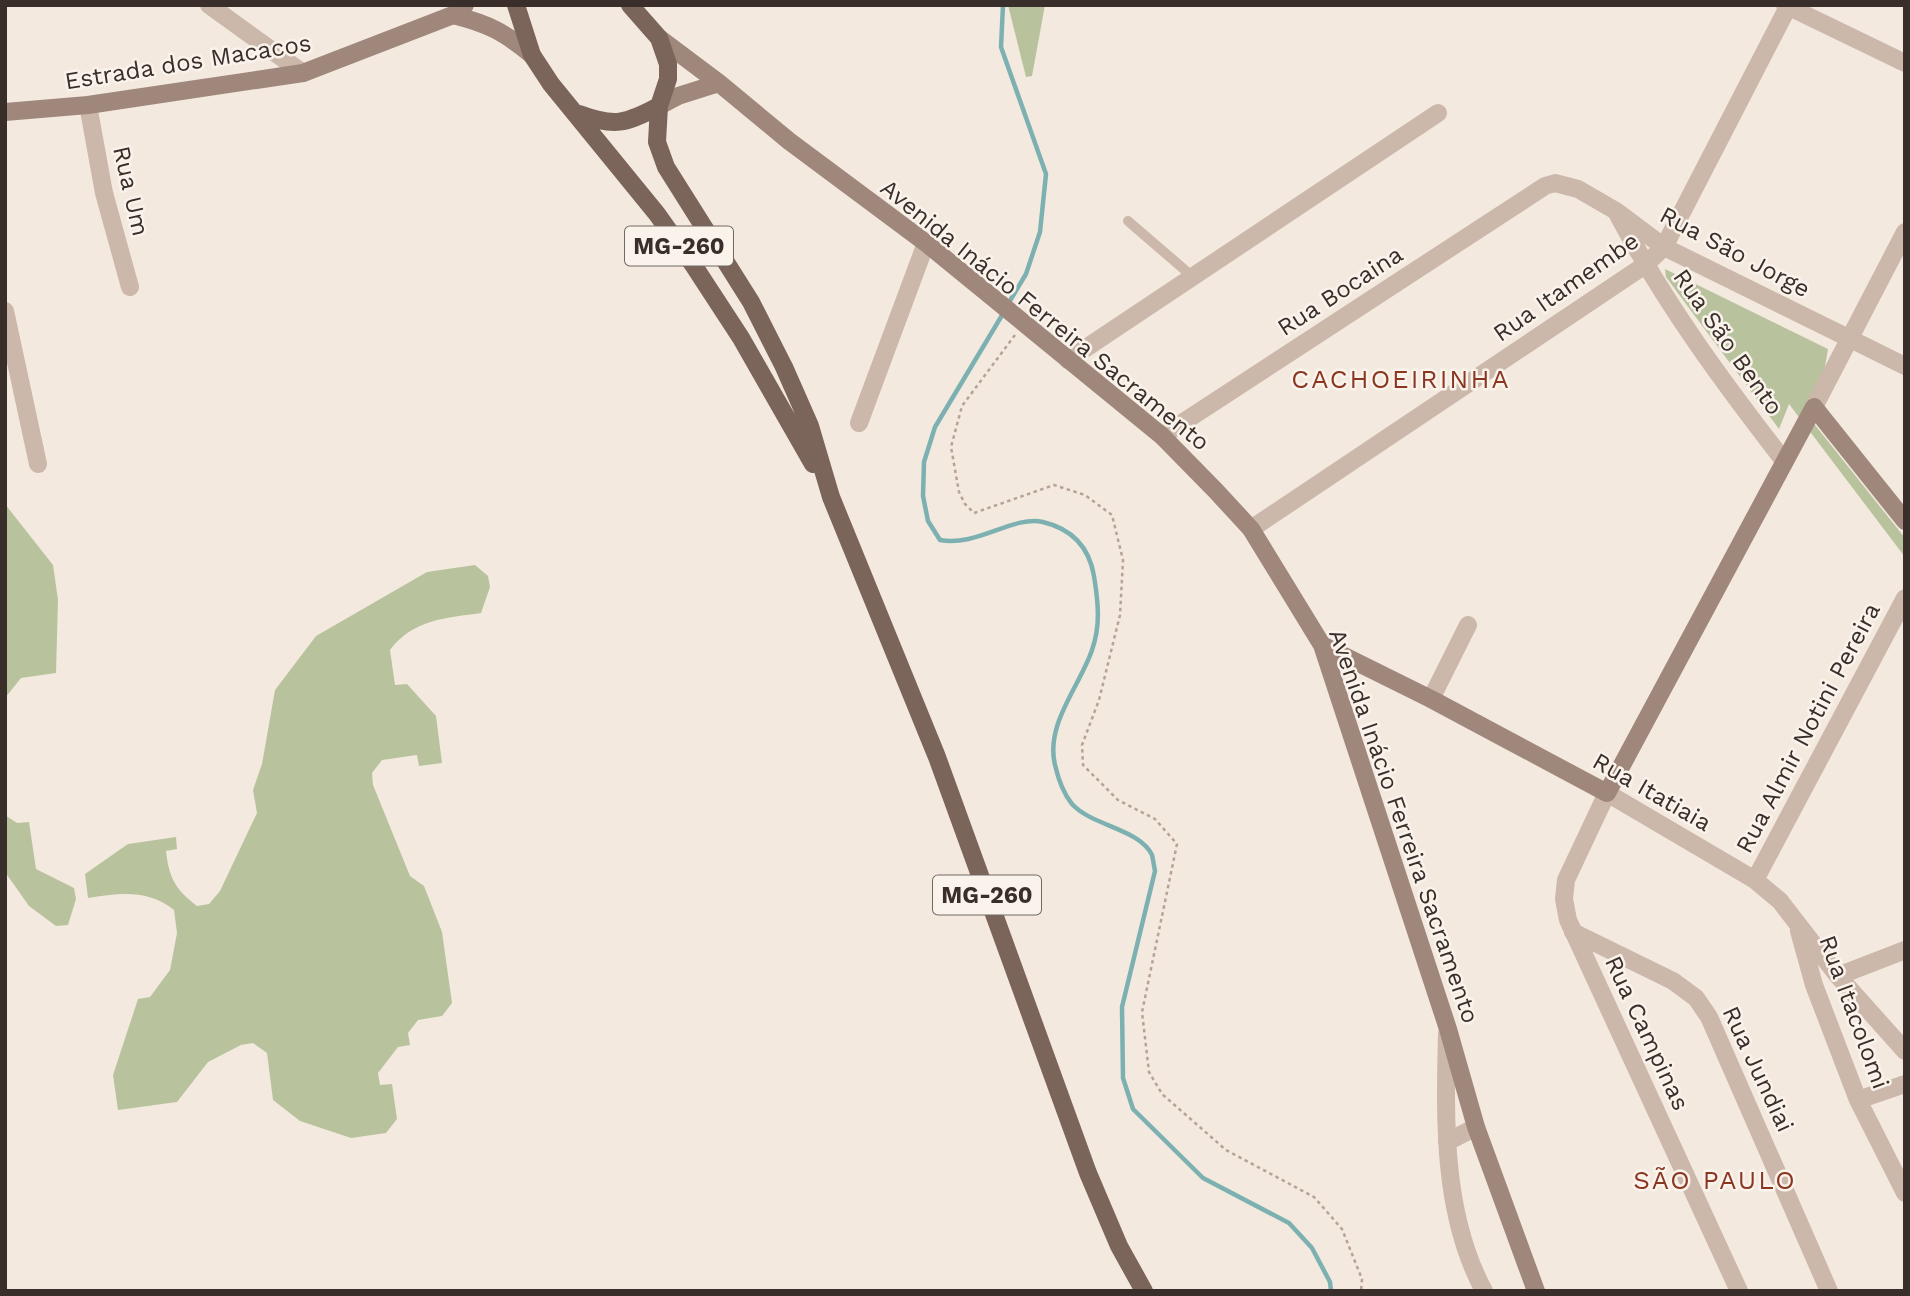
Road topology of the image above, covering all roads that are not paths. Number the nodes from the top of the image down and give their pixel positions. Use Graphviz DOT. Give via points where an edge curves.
graph roads {
  1 [pos="209,5"];
  2 [pos="516,5"];
  3 [pos="629,5"];
  4 [pos="1787,6"];
  5 [pos="459,10"];
  6 [pos="659,38"];
  7 [pos="532,55"];
  8 [pos="1905,63"];
  9 [pos="303,73"];
  10 [pos="719,83"];
  11 [pos="88,105"];
  12 [pos="659,106"];
  13 [pos="5,112"];
  14 [pos="575,112"];
  15 [pos="1438,113"];
  16 [pos="1545,187"];
  17 [pos="1616,211"];
  18 [pos="1128,221"];
  19 [pos="1905,232"];
  20 [pos="926,243"];
  21 [pos="1664,247"];
  22 [pos="1645,265"];
  23 [pos="1193,277"];
  24 [pos="130,287"];
  25 [pos="5,311"];
  26 [pos="1849,339"];
  27 [pos="1068,360"];
  28 [pos="1905,366"];
  29 [pos="1814,407"];
  30 [pos="859,423"];
  31 [pos="1162,436"];
  32 [pos="1784,461"];
  33 [pos="38,464"];
  34 [pos="831,497"];
  35 [pos="1905,521"];
  36 [pos="1251,529"];
  37 [pos="1905,598"];
  38 [pos="1468,625"];
  39 [pos="1322,645"];
  40 [pos="1431,699"];
  41 [pos="1607,793"];
  42 [pos="1755,880"];
  43 [pos="1797,921"];
  44 [pos="1573,932"];
  45 [pos="1905,950"];
  46 [pos="1838,976"];
  47 [pos="1448,1030"];
  48 [pos="1905,1051"];
  49 [pos="1905,1084"];
  50 [pos="1858,1100"];
  51 [pos="1476,1127"];
  52 [pos="1447,1142"];
  53 [pos="1905,1193"];
  54 [pos="1144,1291"];
  55 [pos="1484,1291"];
  56 [pos="1536,1291"];
  57 [pos="1739,1291"];
  58 [pos="1829,1291"];
  1 -- 9 [label="street"];
  2 -- 7 [label="main road, MG-260"];
  3 -- 6 [label="main road, MG-260"];
  4 -- 8 [label="street"];
  4 -- 21 [label="street, Rua Itamembe"];
  5 -- 7 [label="main road, Estrada dos Macacos" via="505,33"];
  5 -- 9 [label="main road, Estrada dos Macacos"];
  6 -- 10 [label="main road, Avenida Inácio Ferreira Sacramento"];
  6 -- 12 [label="main road, MG-260" via="668,79"];
  7 -- 14 [label="main road, MG-260"];
  9 -- 11 [label="main road, Estrada dos Macacos"];
  10 -- 12 [label="main road"];
  10 -- 20 [label="main road, Avenida Inácio Ferreira Sacramento"];
  11 -- 13 [label="main road, Estrada dos Macacos"];
  11 -- 24 [label="street, Rua Um" via="104,193"];
  12 -- 14 [label="main road" via="616,123"];
  12 -- 34 [label="main road, MG-260" via="657,142 666,167 773,345 810,426"];
  14 -- 34 [label="main road, MG-260" via="694,266"];
  15 -- 23 [label="street"];
  16 -- 17 [label="street, Rua São Jorge" via="1565,184"];
  16 -- 31 [label="street, Rua Bocaina"];
  17 -- 21 [label="street, Rua São Jorge"];
  17 -- 22 [label="street, Rua São Bento"];
  18 -- 23 [label="lane"];
  19 -- 26 [label="street"];
  20 -- 27 [label="main road, Avenida Inácio Ferreira Sacramento"];
  20 -- 30 [label="street"];
  21 -- 22 [label="street, Rua Itamembe"];
  21 -- 26 [label="street, Rua São Jorge"];
  22 -- 32 [label="street, Rua São Bento" via="1710,365"];
  22 -- 36 [label="street, Rua Itamembe"];
  23 -- 27 [label="street"];
  25 -- 33 [label="street"];
  26 -- 28 [label="street, Rua São Jorge"];
  26 -- 29 [label="street"];
  27 -- 31 [label="main road, Avenida Inácio Ferreira Sacramento"];
  29 -- 32 [label="main road"];
  29 -- 35 [label="main road"];
  31 -- 36 [label="main road, Avenida Inácio Ferreira Sacramento"];
  32 -- 41 [label="main road"];
  34 -- 54 [label="main road, MG-260" via="937,757 1088,1173"];
  36 -- 39 [label="main road, Avenida Inácio Ferreira Sacramento"];
  37 -- 42 [label="street, Rua Almir Notini Pereira"];
  38 -- 40 [label="street"];
  39 -- 40 [label="main road, Rua Itatiaia"];
  39 -- 47 [label="main road, Avenida Inácio Ferreira Sacramento"];
  40 -- 41 [label="main road, Rua Itatiaia"];
  41 -- 42 [label="street, Rua Itatiaia"];
  41 -- 44 [label="street, Rua Campinas" via="1566,880 1564,900"];
  42 -- 43 [label="street, Rua Itatiaia"];
  43 -- 46 [label="street, Rua Itatiaia"];
  43 -- 50 [label="street, Rua Itacolomi" via="1814,985"];
  44 -- 57 [label="street, Rua Campinas"];
  44 -- 58 [label="street, Rua Jundiai" via="1673,981 1696,998 1709,1017"];
  45 -- 46 [label="street"];
  46 -- 48 [label="street, Rua Itatiaia"];
  47 -- 51 [label="main road, Avenida Inácio Ferreira Sacramento"];
  47 -- 52 [label="street"];
  49 -- 50 [label="street"];
  50 -- 53 [label="street, Rua Itacolomi"];
  51 -- 52 [label="street"];
  51 -- 56 [label="main road, Avenida Inácio Ferreira Sacramento"];
  52 -- 55 [label="street" via="1461,1230"];
}
